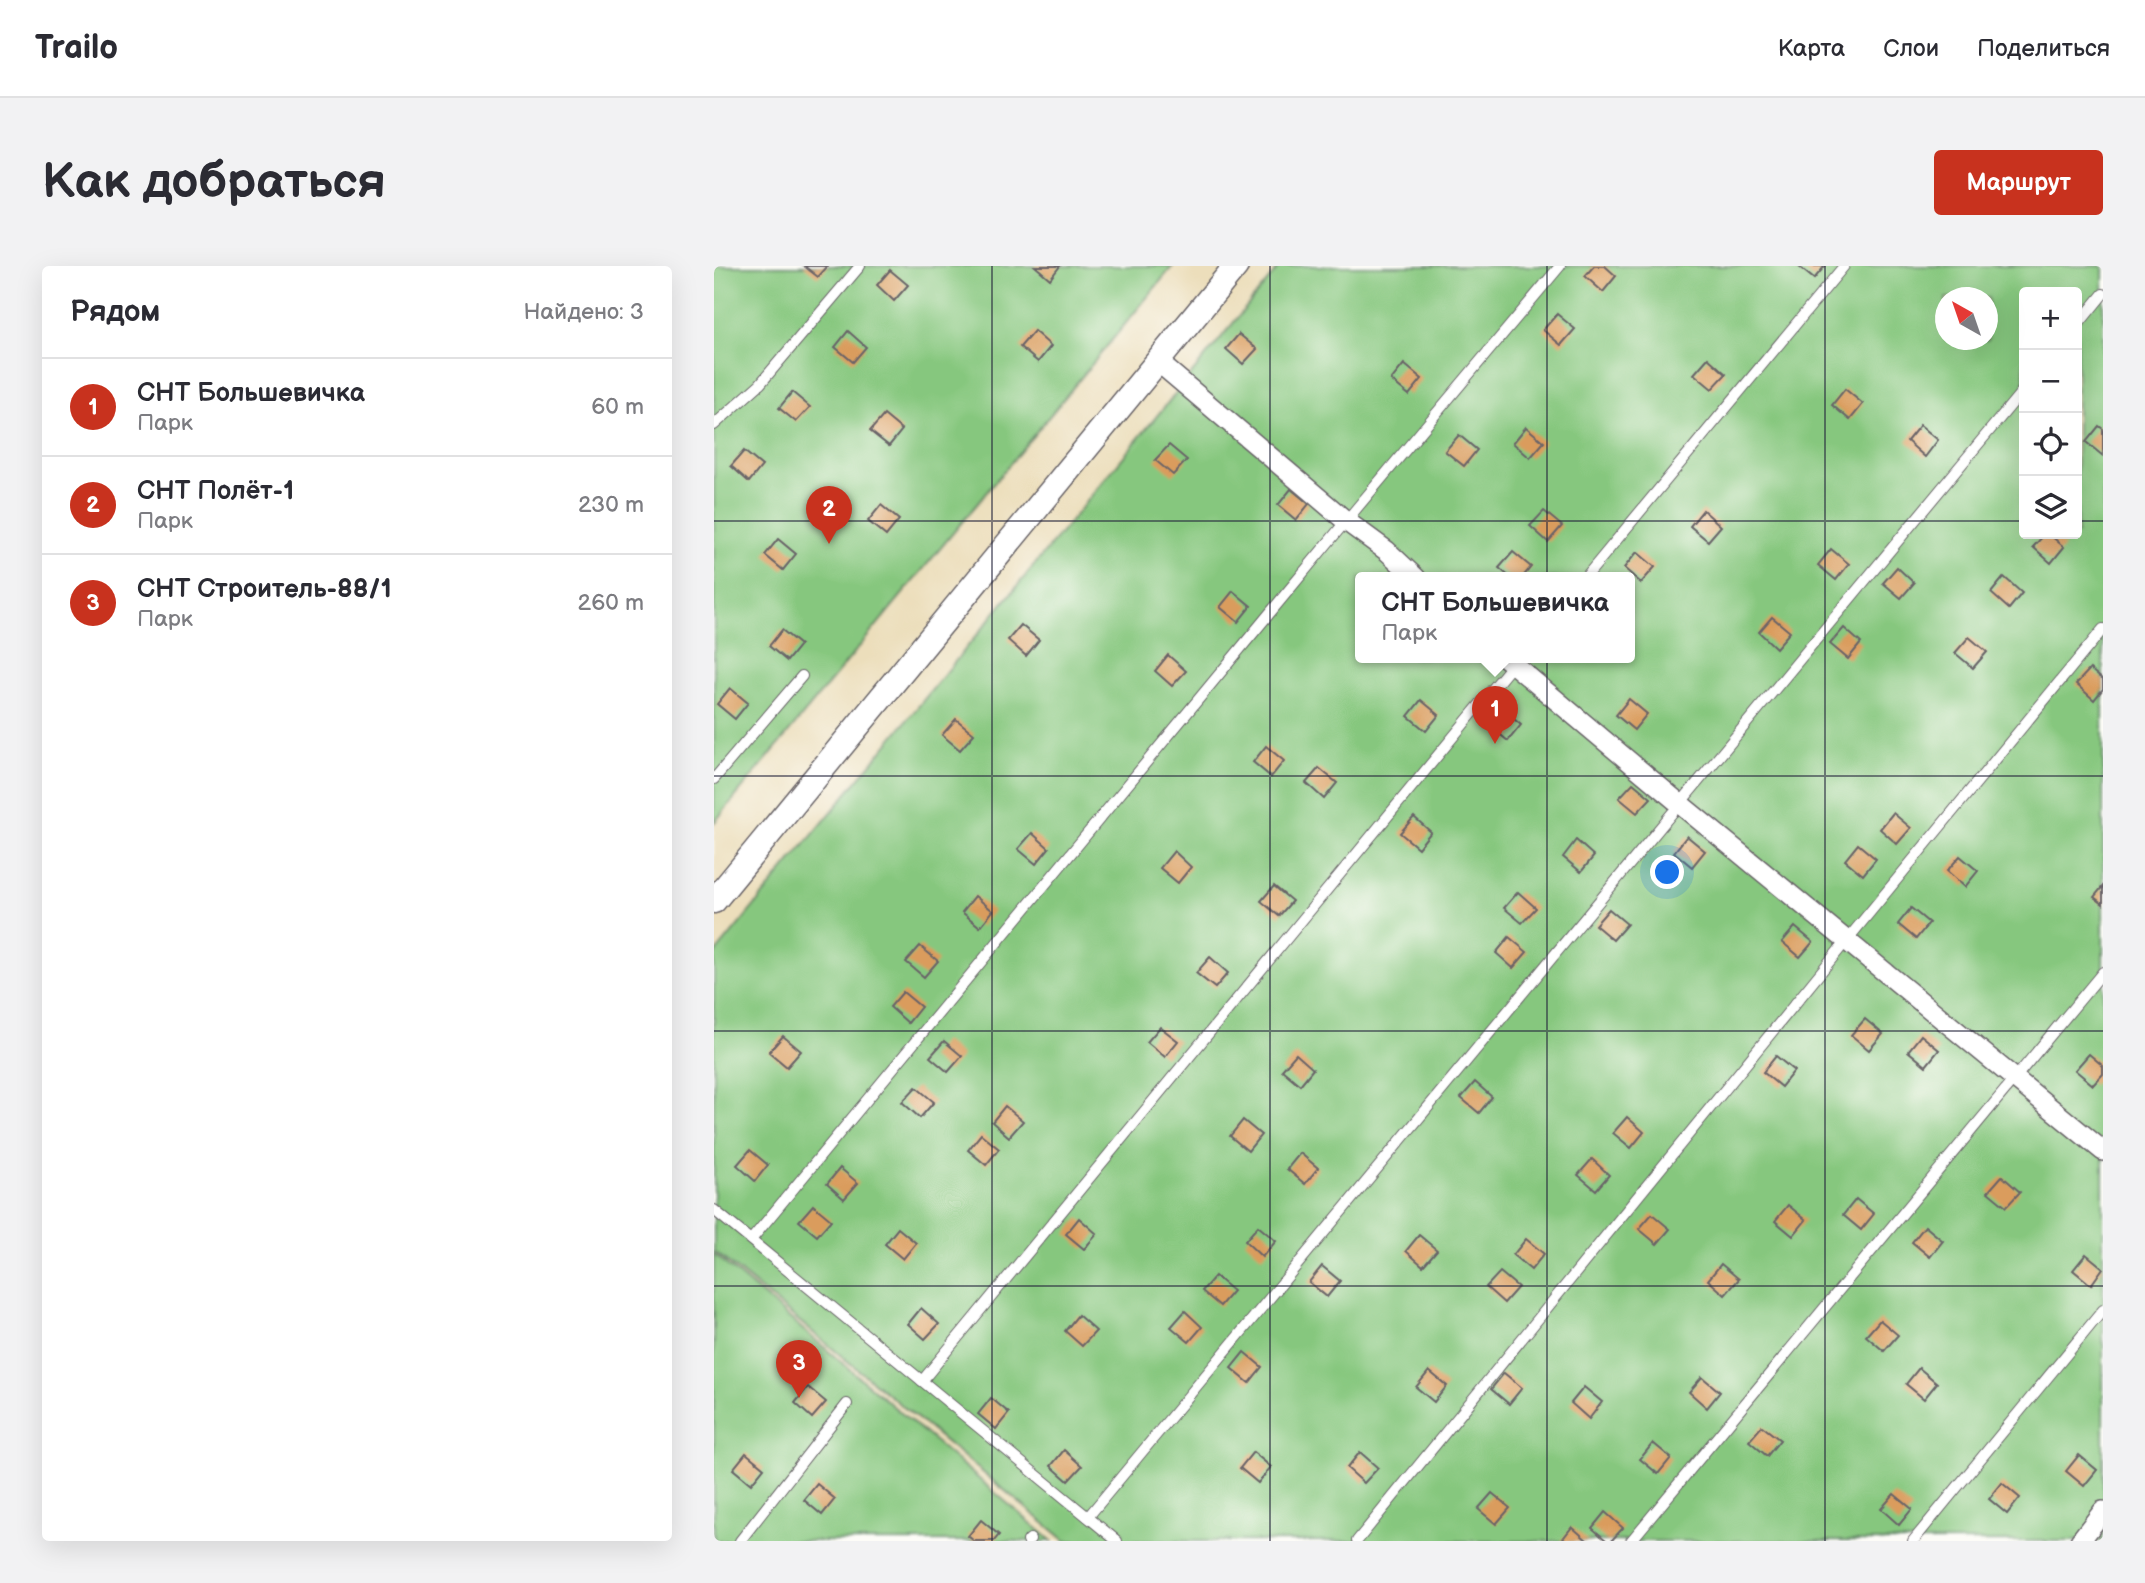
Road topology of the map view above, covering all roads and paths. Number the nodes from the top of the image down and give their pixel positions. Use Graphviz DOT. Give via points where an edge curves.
graph roads {
  1 [pos="860,266"];
  2 [pos="1236,266"];
  3 [pos="1560,266"];
  4 [pos="1844,266"];
  5 [pos="2103,294"];
  6 [pos="2082,320"];
  7 [pos="1157,361"];
  8 [pos="2019,395"];
  9 [pos="714,425"];
  10 [pos="1346,521"];
  11 [pos="1410,572"];
  12 [pos="1590,572"];
  13 [pos="2103,629"];
  14 [pos="1510,663"];
  15 [pos="1516,663"];
  16 [pos="802,676"];
  17 [pos="714,779"];
  18 [pos="1680,804"];
  19 [pos="714,901"];
  20 [pos="1847,940"];
  21 [pos="2103,972"];
  22 [pos="2014,1079"];
  23 [pos="2103,1152"];
  24 [pos="714,1210"];
  25 [pos="751,1240"];
  26 [pos="2103,1310"];
  27 [pos="922,1381"];
  28 [pos="847,1404"];
  29 [pos="2103,1511"];
  30 [pos="1088,1517"];
  31 [pos="740,1541"];
  32 [pos="1117,1541"];
  33 [pos="1357,1541"];
  34 [pos="1631,1541"];
  35 [pos="1913,1541"];
  36 [pos="2080,1541"];
  1 -- 9 [label="lane" via="760,384"];
  2 -- 7 [label="street"];
  3 -- 10 [label="lane"];
  4 -- 12 [label="lane"];
  5 -- 6 [label="lane"];
  7 -- 10 [label="street"];
  7 -- 19 [label="street"];
  8 -- 18 [label="lane"];
  10 -- 11 [label="street"];
  10 -- 25 [label="lane"];
  13 -- 20 [label="lane"];
  14 -- 27 [label="lane"];
  15 -- 18 [label="street"];
  16 -- 17 [label="lane"];
  18 -- 20 [label="street"];
  18 -- 30 [label="lane"];
  20 -- 22 [label="street"];
  20 -- 33 [label="lane"];
  21 -- 22 [label="lane"];
  22 -- 23 [label="street"];
  22 -- 34 [label="lane"];
  24 -- 25 [label="lane"];
  25 -- 27 [label="lane"];
  26 -- 35 [label="lane"];
  27 -- 30 [label="lane"];
  28 -- 31 [label="lane"];
  29 -- 36 [label="street"];
  30 -- 32 [label="lane"];
}
